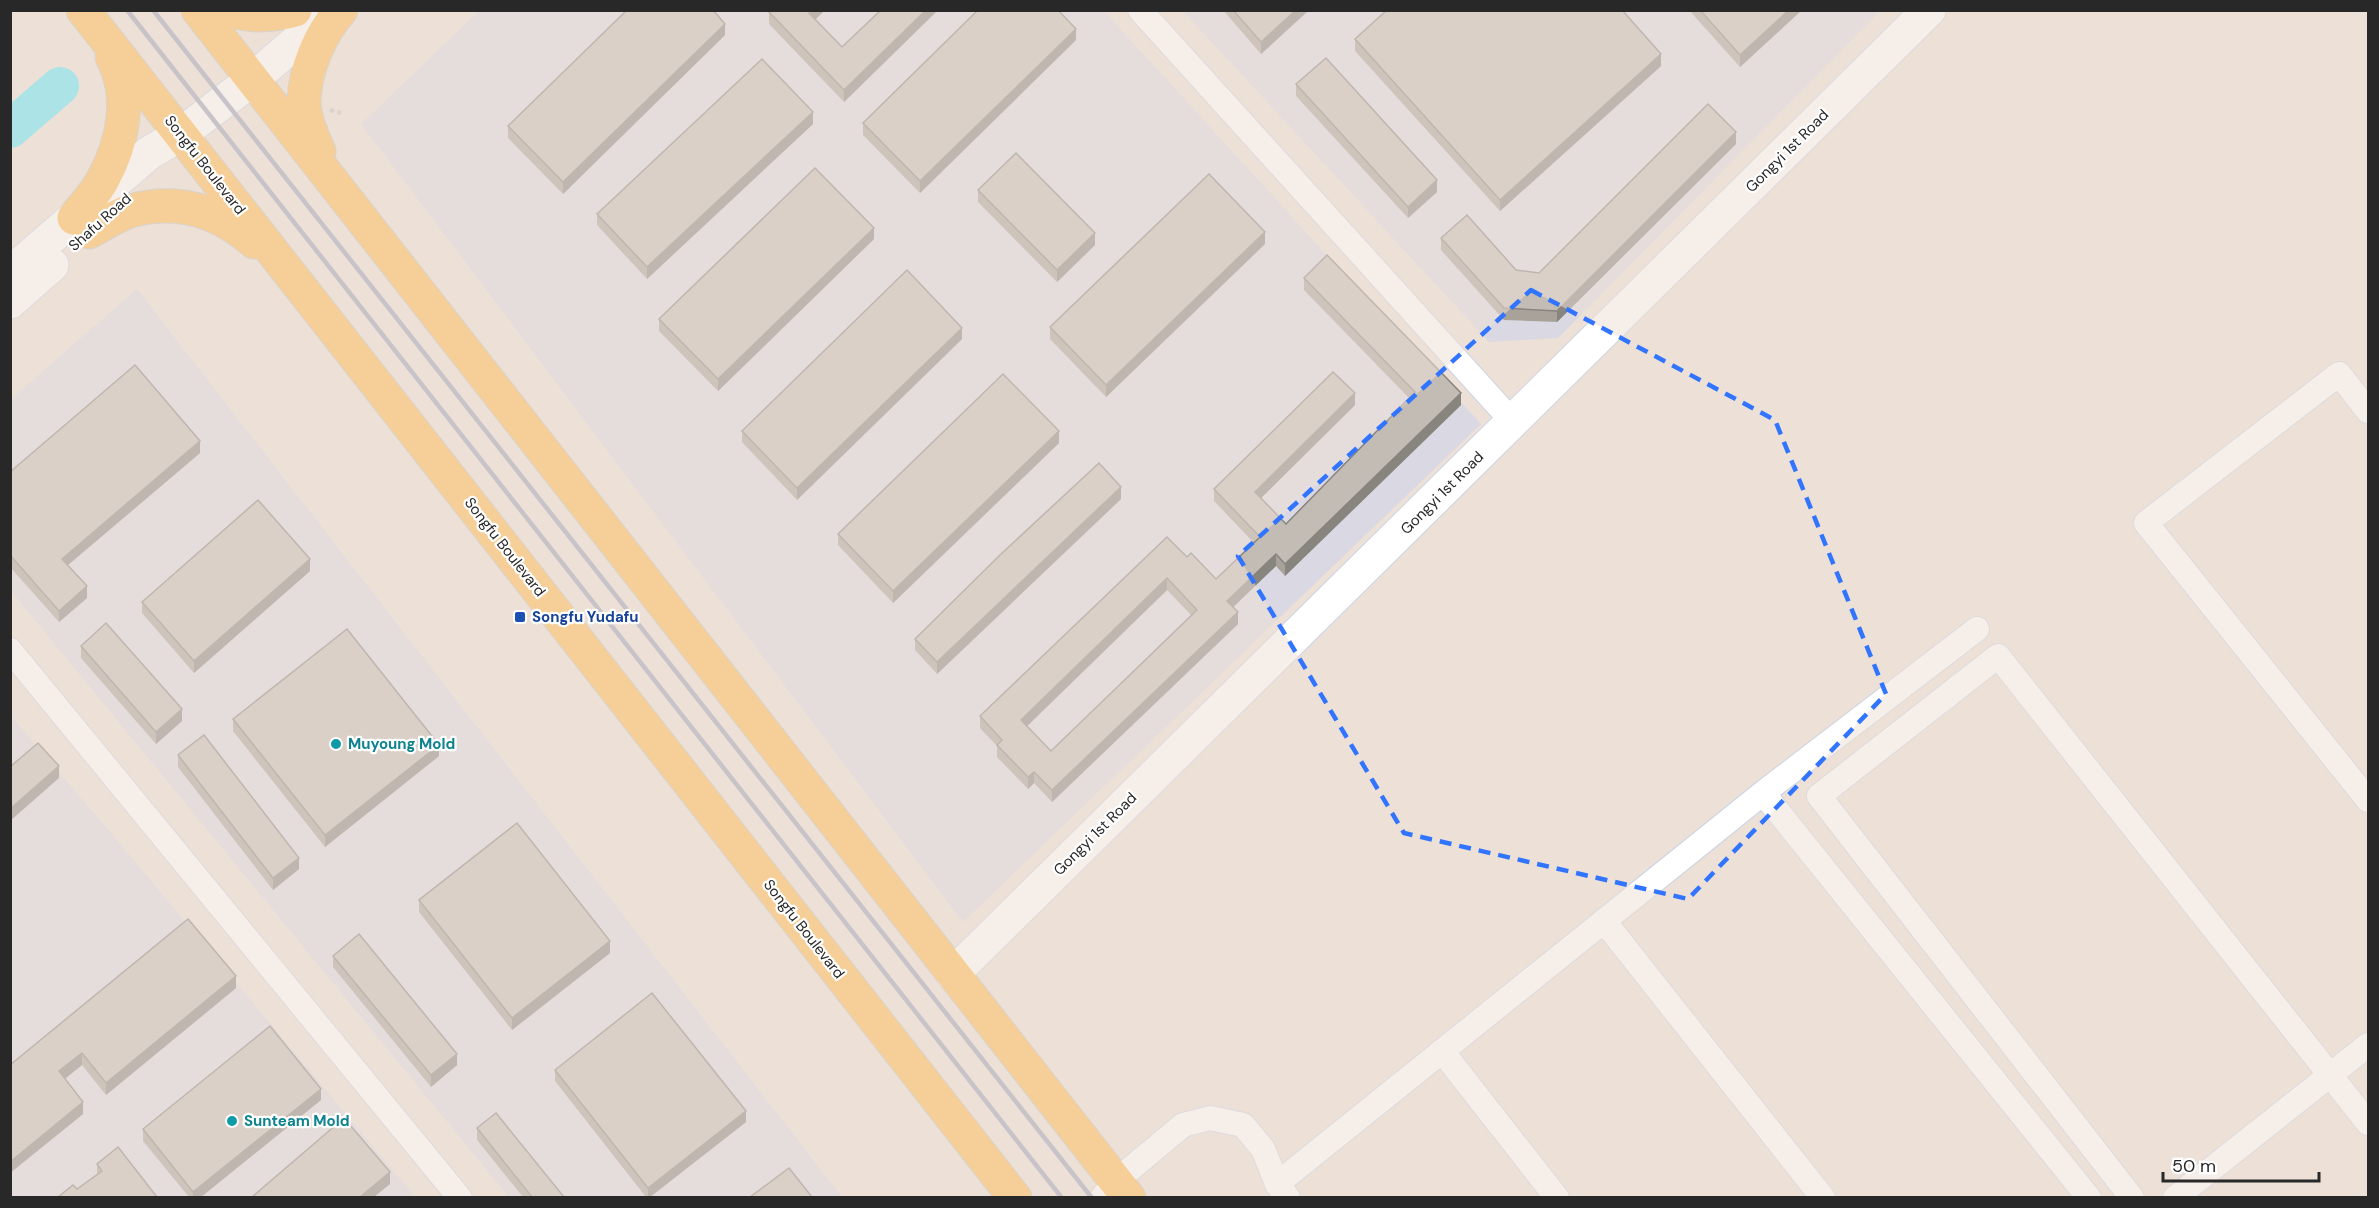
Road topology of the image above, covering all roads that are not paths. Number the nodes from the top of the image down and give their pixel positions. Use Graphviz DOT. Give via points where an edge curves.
graph roads {
  1 [pos="198,10"];
  2 [pos="231,10"];
  3 [pos="295,10"];
  4 [pos="333,10"];
  5 [pos="341,10"];
  6 [pos="1140,10"];
  7 [pos="1929,10"];
  8 [pos="90,20"];
  9 [pos="253,79"];
  10 [pos="181,135"];
  11 [pos="352,206"];
  12 [pos="81,225"];
  13 [pos="10,273"];
  14 [pos="294,279"];
  15 [pos="10,302"];
  16 [pos="2368,411"];
  17 [pos="1513,422"];
  18 [pos="1977,629"];
  19 [pos="10,650"];
  20 [pos="1763,793"];
  21 [pos="2368,800"];
  22 [pos="1604,921"];
  23 [pos="953,974"];
  24 [pos="2368,1045"];
  25 [pos="1442,1052"];
  26 [pos="2332,1074"];
  27 [pos="2368,1123"];
  28 [pos="1283,1191"];
  29 [pos="1116,1192"];
  30 [pos="460,1197"];
  31 [pos="1015,1197"];
  32 [pos="1557,1197"];
  33 [pos="1823,1197"];
  34 [pos="2090,1197"];
  35 [pos="2132,1197"];
  36 [pos="2175,1197"];
  1 -- 9 [label="main road"];
  2 -- 3 [label="main road" via="257,14"];
  4 -- 9 [label="street, Shafu Road"];
  5 -- 11 [label="main road" via="320,40 304,102 313,138"];
  6 -- 17 [label="street"];
  7 -- 17 [label="street, Gongyi 1st Road"];
  8 -- 10 [label="main road, Songfu Boulevard"];
  8 -- 12 [label="main road" via="117,68 124,119 114,157"];
  9 -- 10 [label="street, Shafu Road"];
  9 -- 11 [label="main road"];
  10 -- 12 [label="street, Shafu Road" via="149,153"];
  10 -- 12 [label="street, Shafu Road" via="163,164"];
  10 -- 14 [label="main road, Songfu Boulevard"];
  11 -- 23 [label="main road"];
  12 -- 13 [label="street, Shafu Road"];
  12 -- 14 [label="main road" via="155,206 188,206 207,211 238,228"];
  12 -- 15 [label="street, Shafu Road"];
  14 -- 31 [label="main road, Songfu Boulevard"];
  16 -- 21 [label="street" via="2338,374 2146,524"];
  17 -- 23 [label="street, Gongyi 1st Road"];
  18 -- 20 [label="street"];
  19 -- 30 [label="street"];
  20 -- 22 [label="street"];
  20 -- 34 [label="street"];
  22 -- 25 [label="street"];
  22 -- 33 [label="street"];
  23 -- 29 [label="main road"];
  24 -- 26 [label="street"];
  25 -- 28 [label="street"];
  25 -- 32 [label="street"];
  26 -- 27 [label="street"];
  26 -- 35 [label="street" via="1998,656 1819,796"];
  26 -- 36 [label="street"];
  28 -- 29 [label="street" via="1263,1149 1243,1125 1210,1118 1183,1125"];
}
